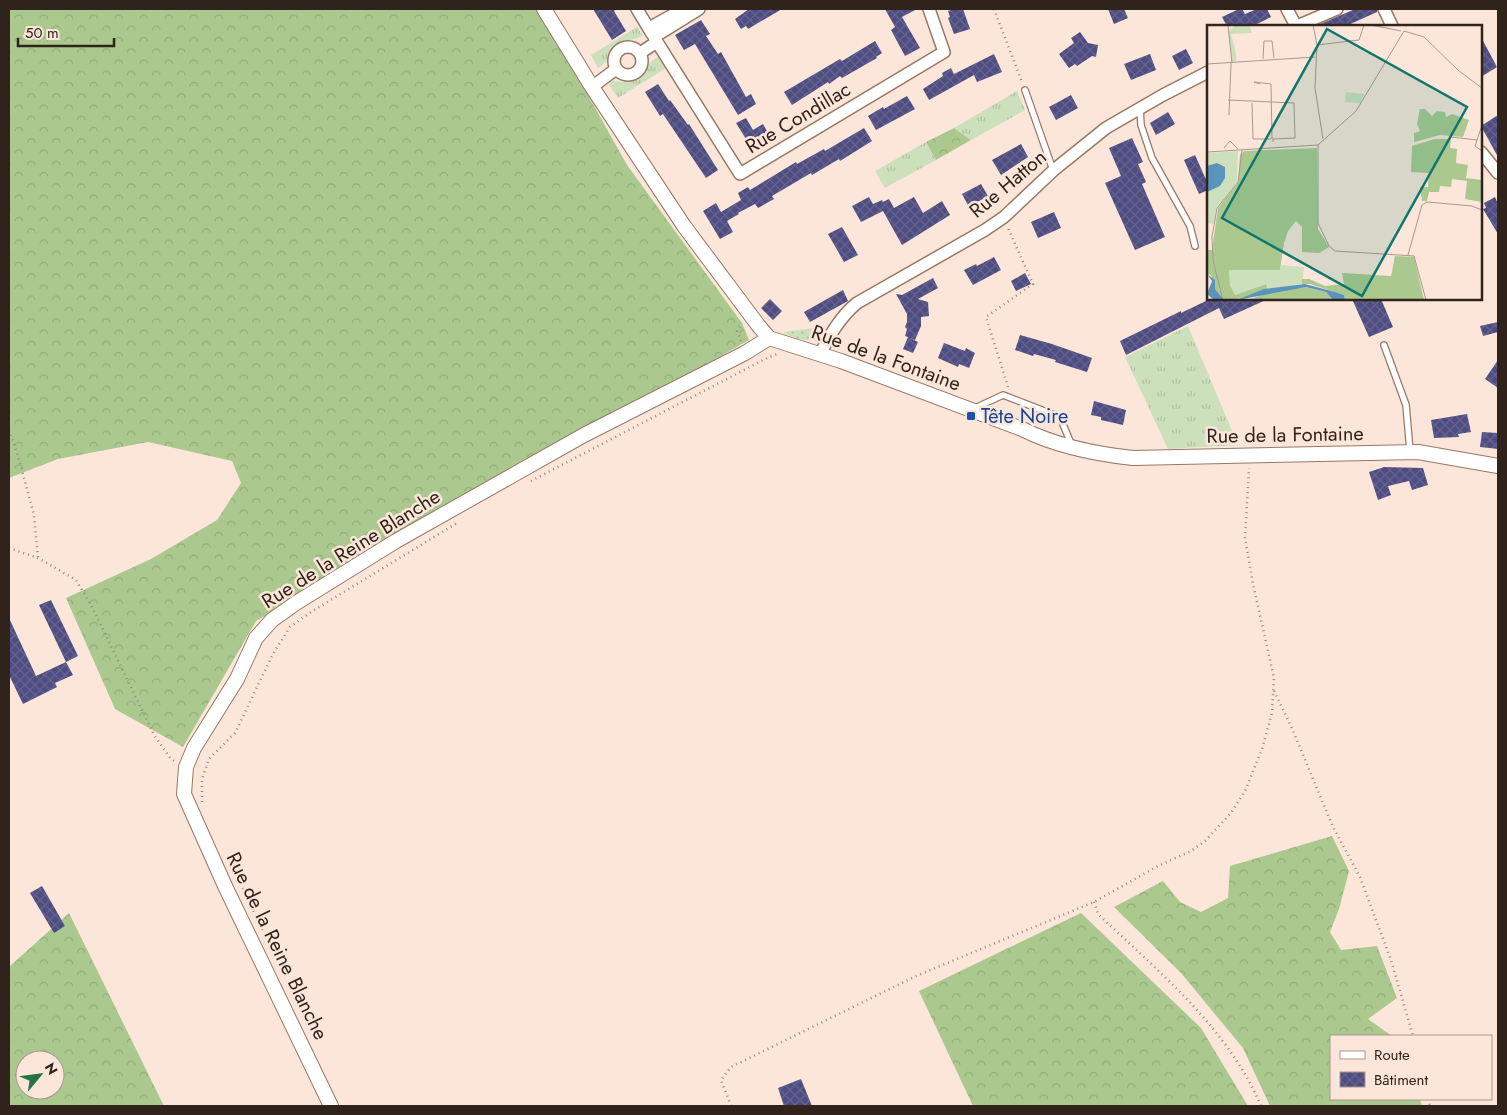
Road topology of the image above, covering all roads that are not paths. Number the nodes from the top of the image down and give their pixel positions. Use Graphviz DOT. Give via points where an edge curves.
graph roads {
  1 [pos="544,9"];
  2 [pos="637,9"];
  3 [pos="683,9"];
  4 [pos="699,9"];
  5 [pos="929,9"];
  6 [pos="1287,9"];
  7 [pos="1338,9"];
  8 [pos="1384,9"];
  9 [pos="1296,25"];
  10 [pos="1299,25"];
  11 [pos="1392,25"];
  12 [pos="653,36"];
  13 [pos="640,53"];
  14 [pos="616,69"];
  15 [pos="1207,73"];
  16 [pos="592,87"];
  17 [pos="1025,90"];
  18 [pos="1140,108"];
  19 [pos="1482,153"];
  20 [pos="1053,170"];
  21 [pos="1498,173"];
  22 [pos="1195,246"];
  23 [pos="770,338"];
  24 [pos="1384,345"];
  25 [pos="820,354"];
  26 [pos="971,410"];
  27 [pos="1073,448"];
  28 [pos="1410,452"];
  29 [pos="1498,466"];
  30 [pos="331,1106"];
  1 -- 16 [label="street"];
  2 -- 12 [label="street, Rue Condillac"];
  3 -- 12 [label="street"];
  4 -- 12 [label="street"];
  5 -- 12 [label="street, Rue Condillac" via="944,52 740,174"];
  6 -- 9 [label="street"];
  7 -- 10 [label="street"];
  8 -- 11 [label="street"];
  12 -- 13 [label="street"];
  13 -- 14 [label="street" via="632,47 622,48 616,55"];
  13 -- 14 [label="street" via="642,66 636,73 623,75"];
  14 -- 16 [label="street"];
  15 -- 18 [label="street, Rue Hatton"];
  16 -- 23 [label="street" via="684,226"];
  17 -- 20 [label="lane"];
  18 -- 20 [label="street, Rue Hatton" via="1106,128"];
  18 -- 22 [label="lane" via="1141,125 1152,158 1190,226"];
  19 -- 21 [label="street"];
  20 -- 25 [label="street, Rue Hatton" via="1004,218 846,311"];
  23 -- 25 [label="street, Rue de la Fontaine"];
  23 -- 30 [label="street, Rue de la Reine Blanche" via="584,435 403,537 296,603 272,620 256,638 237,679 194,748 186,767 184,794 224,886"];
  24 -- 28 [label="lane" via="1406,405"];
  25 -- 26 [label="street, Rue de la Fontaine"];
  26 -- 27 [label="street, Rue de la Fontaine"];
  26 -- 27 [label="lane" via="1003,395 1012,398 1060,417"];
  27 -- 28 [label="street, Rue de la Fontaine" via="1134,458"];
  28 -- 29 [label="street, Rue de la Fontaine"];
}
